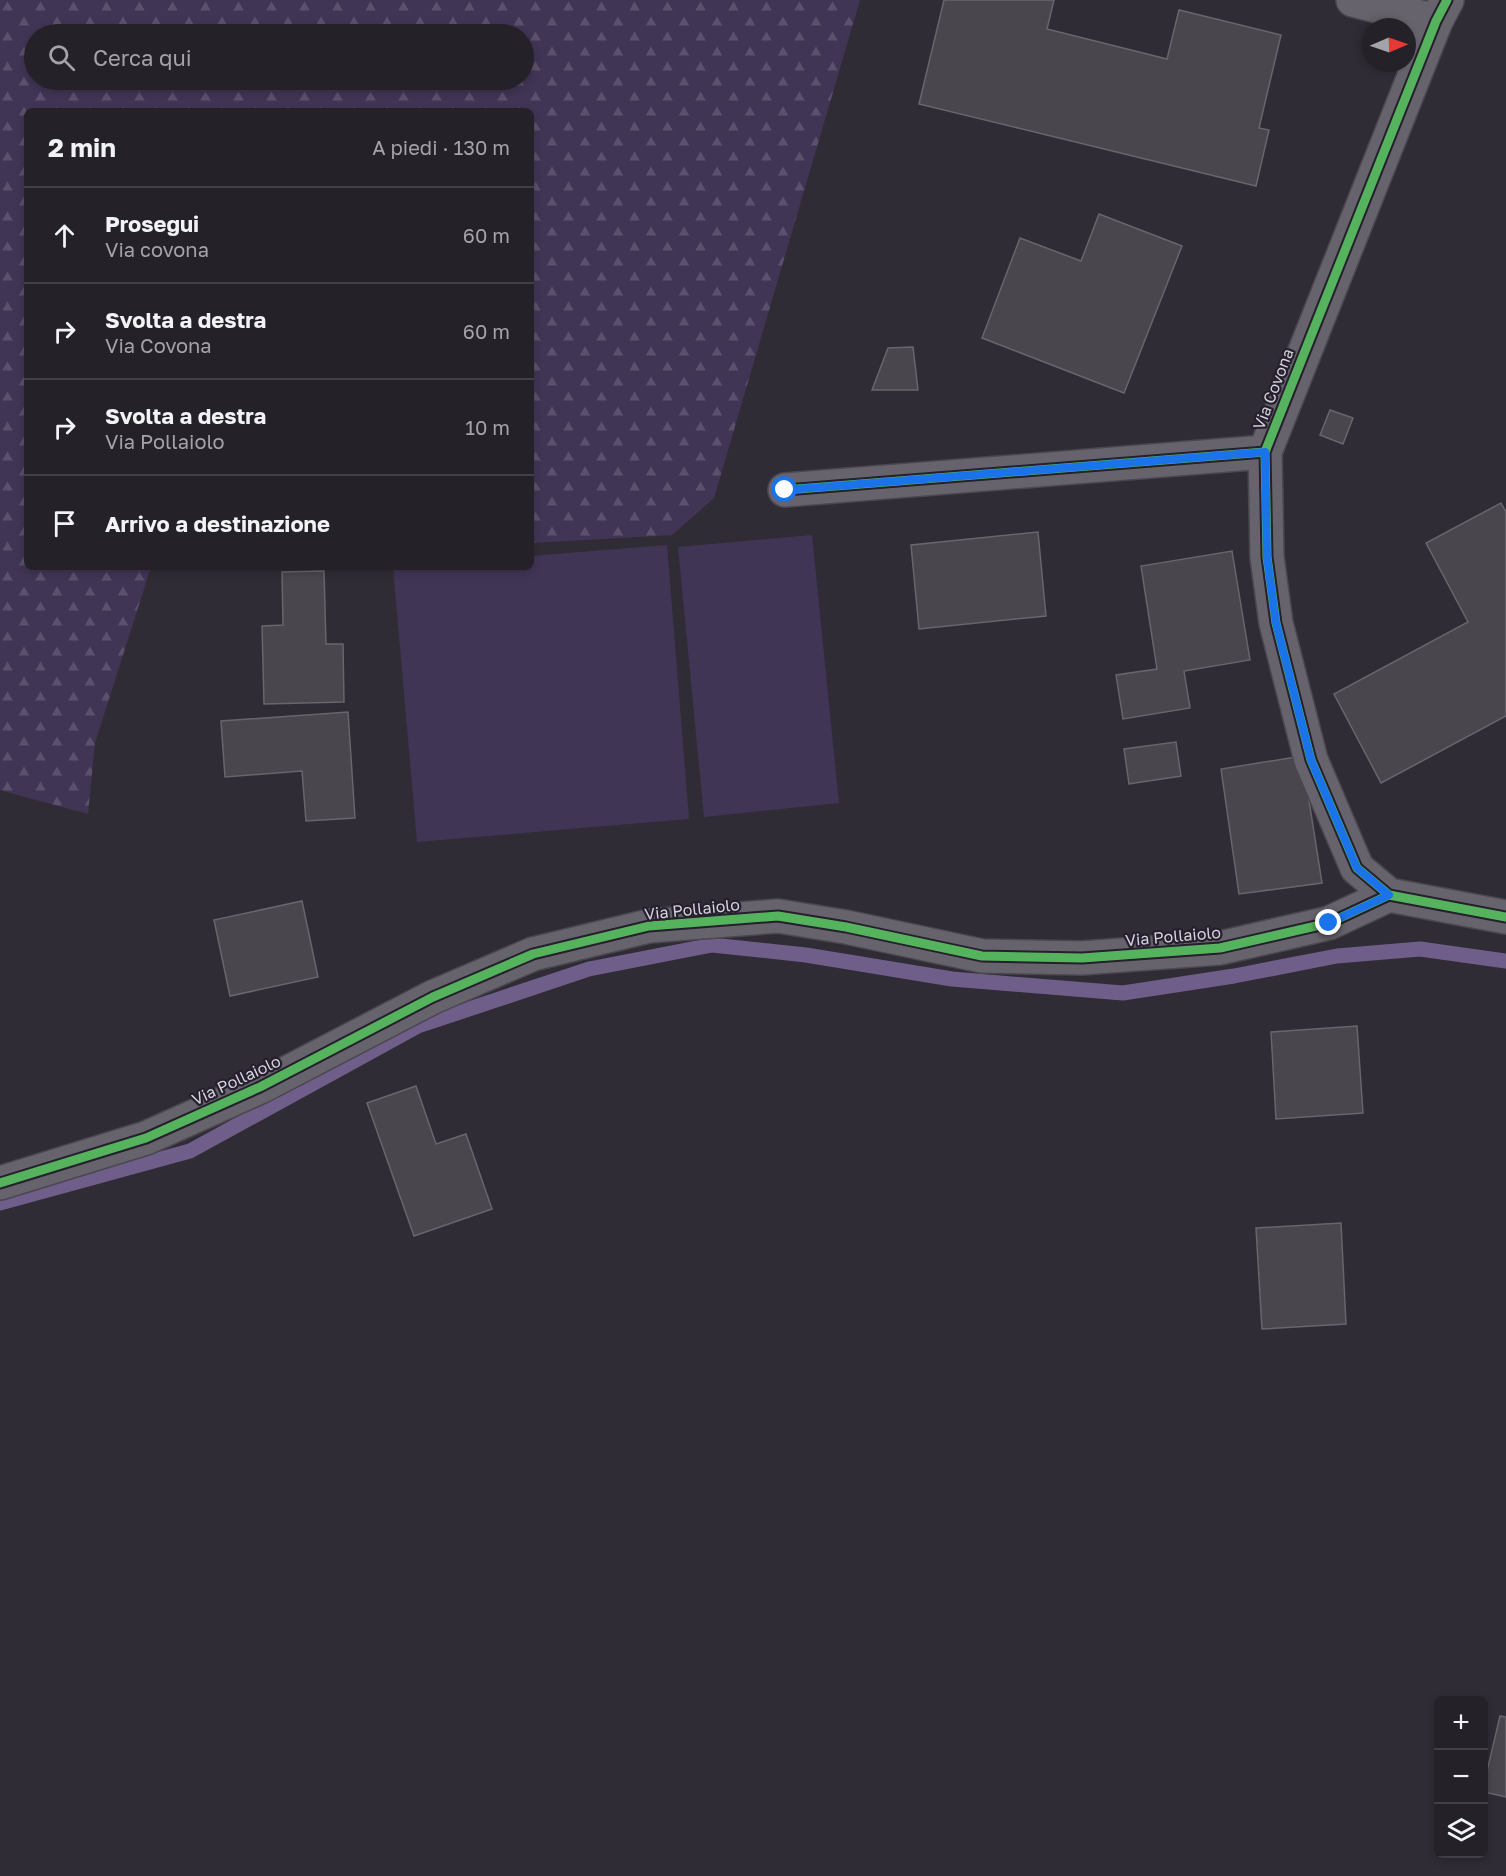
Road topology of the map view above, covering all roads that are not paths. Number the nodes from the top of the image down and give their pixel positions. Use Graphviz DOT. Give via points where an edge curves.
graph roads {
  1 [pos="1353,0"];
  2 [pos="1441,10"];
  3 [pos="1265,452"];
  4 [pos="785,490"];
  5 [pos="1389,895"];
  6 [pos="1506,917"];
  7 [pos="0,1183"];
  1 -- 2 [label="street, Via Covona"];
  2 -- 3 [label="street, Via Covona"];
  3 -- 4 [label="street, Via Covona"];
  3 -- 5 [label="street, Via Covona" via="1267,557 1276,623 1311,760 1357,868"];
  5 -- 6 [label="street"];
  5 -- 7 [label="street, Via Pollaiolo" via="1329,923 1221,948 1082,958 982,956 778,916 649,927 533,954 433,997 260,1087 146,1138"];
}
